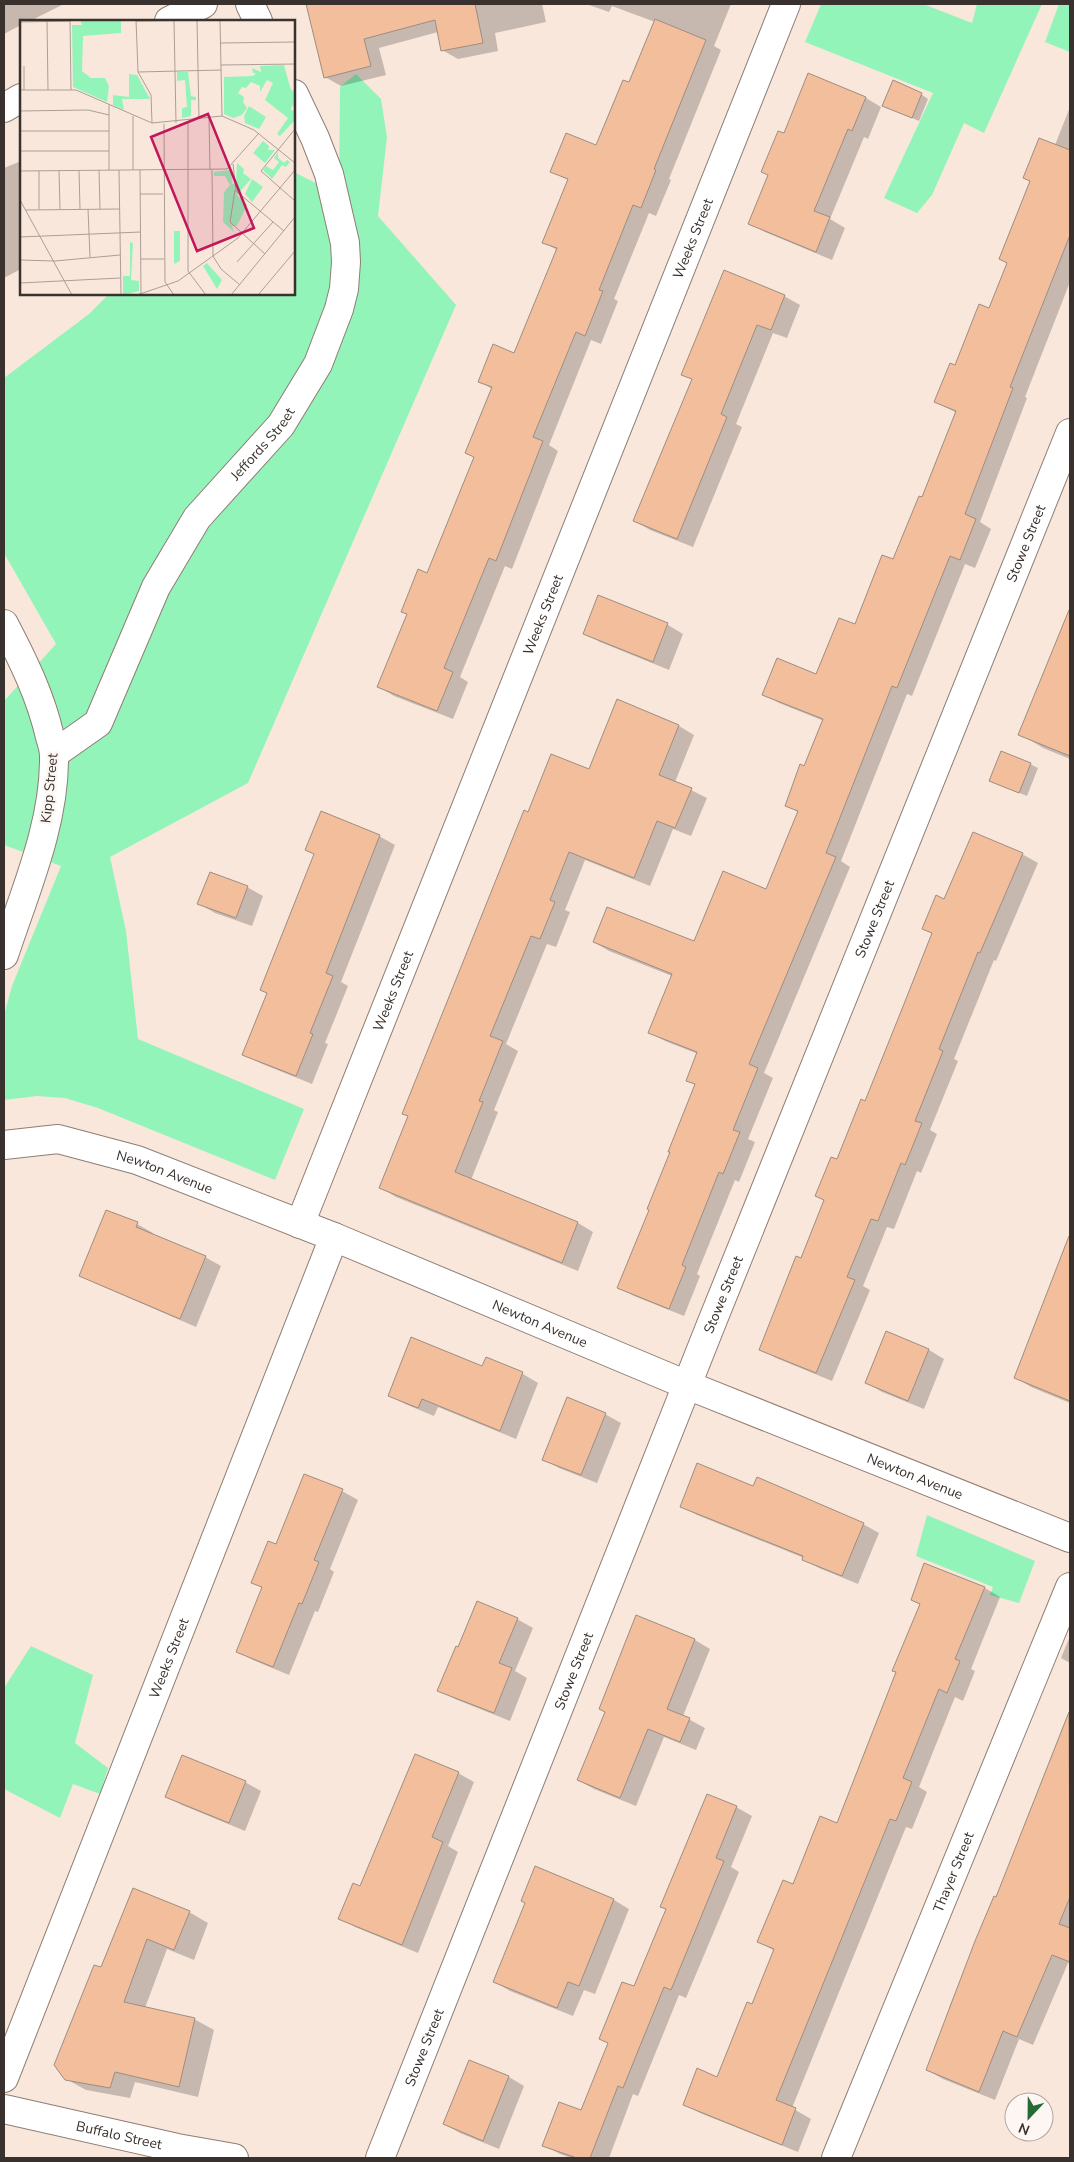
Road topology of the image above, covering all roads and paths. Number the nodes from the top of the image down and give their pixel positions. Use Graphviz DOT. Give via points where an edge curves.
graph roads {
  1 [pos="203,4"];
  2 [pos="250,4"];
  3 [pos="786,4"];
  4 [pos="171,20"];
  5 [pos="258,20"];
  6 [pos="295,96"];
  7 [pos="20,99"];
  8 [pos="4,108"];
  9 [pos="1070,433"];
  10 [pos="4,624"];
  11 [pos="54,754"];
  12 [pos="4,955"];
  13 [pos="4,1145"];
  14 [pos="300,1224"];
  15 [pos="334,1237"];
  16 [pos="687,1385"];
  17 [pos="1070,1538"];
  18 [pos="1070,1587"];
  19 [pos="4,2078"];
  20 [pos="4,2109"];
  21 [pos="175,2153"];
  22 [pos="234,2158"];
  23 [pos="380,2158"];
  24 [pos="836,2158"];
  1 -- 4 [label="street"];
  2 -- 5 [label="street"];
  3 -- 14 [label="street, Weeks Street"];
  6 -- 11 [label="street, Jeffords Street" via="329,174 345,243 345,271 339,308 318,364 281,425 197,518 156,587 98,723"];
  7 -- 8 [label="street"];
  9 -- 16 [label="street, Stowe Street"];
  10 -- 11 [label="street, Kipp Street" via="27,669 47,721"];
  11 -- 12 [label="street, Kipp Street" via="50,806 41,843"];
  13 -- 14 [label="street, Newton Avenue" via="58,1139 111,1153 137,1160"];
  14 -- 15 [label="street, Newton Avenue"];
  15 -- 16 [label="street, Newton Avenue"];
  15 -- 19 [label="street, Weeks Street"];
  16 -- 17 [label="street, Newton Avenue"];
  16 -- 23 [label="street, Stowe Street"];
  18 -- 24 [label="street, Thayer Street"];
  20 -- 21 [label="street, Buffalo Street"];
  21 -- 22 [label="street, Buffalo Street"];
}
